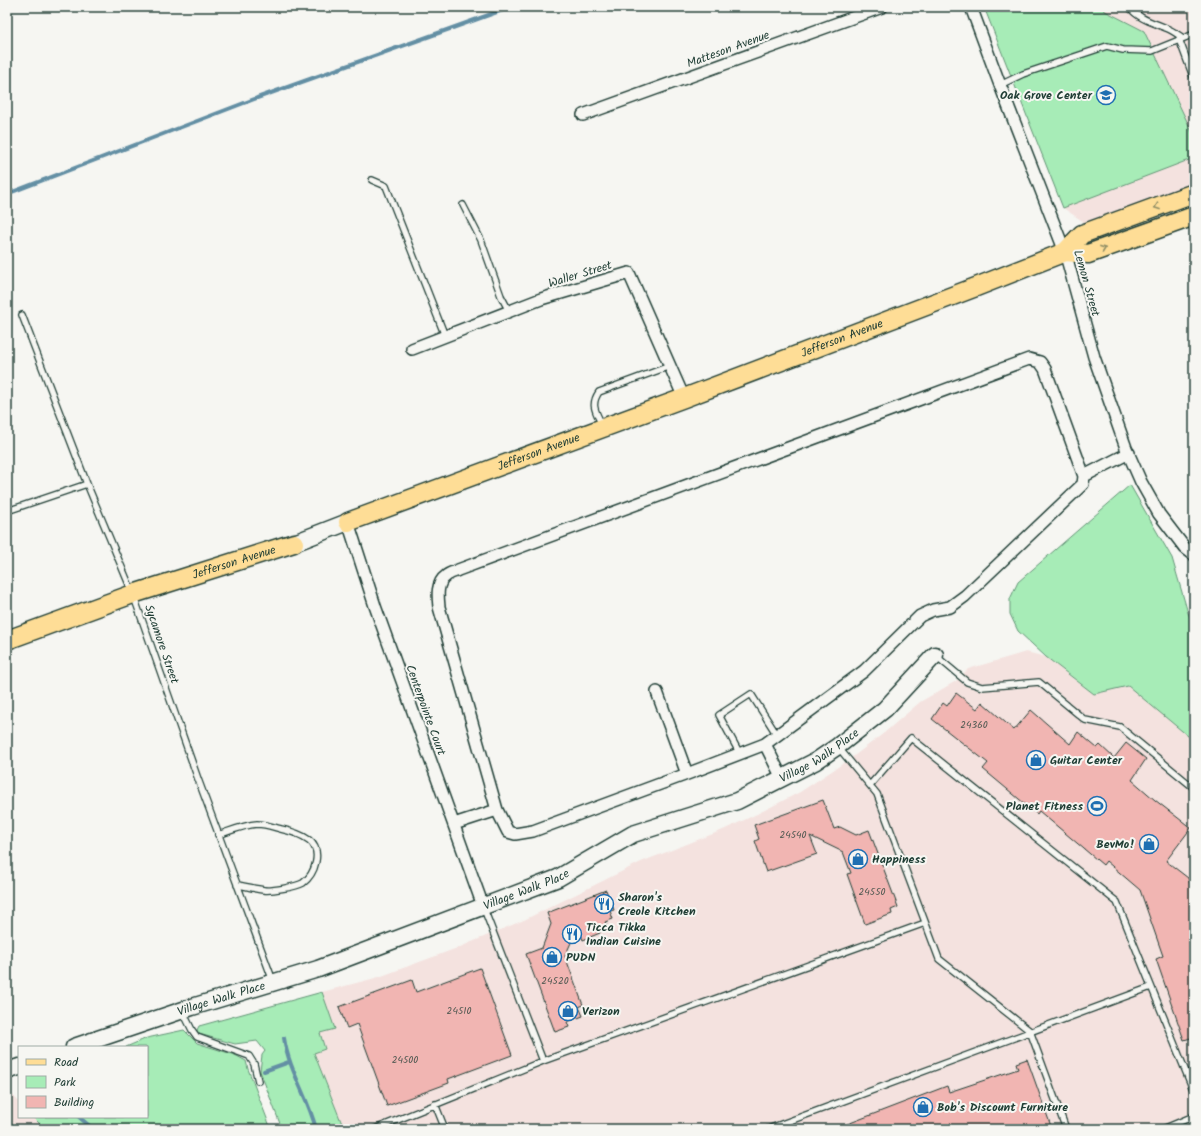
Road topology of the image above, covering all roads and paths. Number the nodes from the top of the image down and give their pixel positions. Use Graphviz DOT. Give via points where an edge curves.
graph roads {
  1 [pos="882,7"];
  2 [pos="971,7"];
  3 [pos="1129,7"];
  4 [pos="1194,34"];
  5 [pos="1181,38"];
  6 [pos="1194,79"];
  7 [pos="1000,85"];
  8 [pos="583,115"];
  9 [pos="372,180"];
  10 [pos="1194,193"];
  11 [pos="463,205"];
  12 [pos="1194,216"];
  13 [pos="1065,252"];
  14 [pos="509,311"];
  15 [pos="22,315"];
  16 [pos="445,336"];
  17 [pos="412,349"];
  18 [pos="670,366"];
  19 [pos="684,398"];
  20 [pos="603,428"];
  21 [pos="1129,454"];
  22 [pos="1084,476"];
  23 [pos="87,484"];
  24 [pos="7,511"];
  25 [pos="348,522"];
  26 [pos="294,543"];
  27 [pos="1194,555"];
  28 [pos="133,594"];
  29 [pos="7,640"];
  30 [pos="935,655"];
  31 [pos="657,692"];
  32 [pos="777,735"];
  33 [pos="765,744"];
  34 [pos="838,746"];
  35 [pos="740,754"];
  36 [pos="687,774"];
  37 [pos="782,778"];
  38 [pos="870,785"];
  39 [pos="1194,788"];
  40 [pos="497,810"];
  41 [pos="454,824"];
  42 [pos="218,835"];
  43 [pos="237,884"];
  44 [pos="483,906"];
  45 [pos="925,923"];
  46 [pos="273,983"];
  47 [pos="1151,987"];
  48 [pos="182,1010"];
  49 [pos="1030,1032"];
  50 [pos="77,1046"];
  51 [pos="543,1061"];
  52 [pos="18,1067"];
  53 [pos="7,1071"];
  54 [pos="258,1082"];
  55 [pos="1194,1092"];
  56 [pos="435,1104"];
  57 [pos="1194,1116"];
  58 [pos="375,1129"];
  59 [pos="445,1129"];
  60 [pos="768,1129"];
  61 [pos="1066,1129"];
  62 [pos="1163,1129"];
  1 -- 8 [label="street, Matteson Avenue"];
  2 -- 7 [label="street, Lemon Street"];
  3 -- 5 [label="lane" via="1148,22 1167,28"];
  4 -- 5 [label="lane"];
  5 -- 6 [label="lane"];
  5 -- 7 [label="lane" via="1152,51 1123,50 1107,46 1023,74"];
  7 -- 13 [label="street, Lemon Street"];
  9 -- 16 [label="lane" via="386,186"];
  10 -- 13 [label="main road, Jefferson Avenue, one-way" via="1082,234"];
  11 -- 14 [label="lane" via="481,240"];
  13 -- 12 [label="main road, Jefferson Avenue, one-way" via="1088,254"];
  13 -- 19 [label="main road, Jefferson Avenue"];
  13 -- 21 [label="street, Lemon Street" via="1094,357"];
  14 -- 16 [label="street, Waller Street"];
  14 -- 18 [label="street, Waller Street" via="629,273"];
  15 -- 23 [label="lane, Sycamore Street"];
  16 -- 17 [label="street, Waller Street"];
  18 -- 19 [label="street, Waller Street"];
  18 -- 20 [label="lane" via="599,392 594,398 594,407"];
  19 -- 20 [label="main road, Jefferson Avenue"];
  20 -- 25 [label="main road, Jefferson Avenue"];
  21 -- 22 [label="street"];
  21 -- 27 [label="street, Lemon Street" via="1159,514 1185,548"];
  22 -- 32 [label="street" via="1083,484 965,596 950,607 920,616 864,671"];
  22 -- 40 [label="street" via="1045,369 1040,362 1029,359 445,576 438,593 439,607"];
  23 -- 24 [label="lane"];
  23 -- 28 [label="lane, Sycamore Street"];
  25 -- 26 [label="street, Jefferson Avenue"];
  25 -- 41 [label="street, Centerpointe Court" via="374,606"];
  26 -- 28 [label="main road, Jefferson Avenue"];
  28 -- 29 [label="main road, Jefferson Avenue"];
  28 -- 42 [label="lane, Sycamore Street"];
  30 -- 34 [label="street, Village Walk Place" via="885,709"];
  30 -- 39 [label="lane" via="967,682 982,687 1039,682 1085,720 1120,726"];
  31 -- 36 [label="street"];
  32 -- 33 [label="street"];
  32 -- 35 [label="lane" via="751,694 719,715"];
  33 -- 35 [label="street"];
  33 -- 37 [label="street"];
  34 -- 37 [label="street, Village Walk Place" via="816,761"];
  34 -- 38 [label="lane"];
  35 -- 36 [label="street"];
  36 -- 40 [label="street" via="533,831 515,834 508,832"];
  37 -- 44 [label="street, Village Walk Place" via="736,801 633,834 558,878"];
  38 -- 45 [label="lane" via="877,794"];
  38 -- 47 [label="lane" via="911,738 1117,902"];
  40 -- 41 [label="street"];
  41 -- 44 [label="street, Centerpointe Court"];
  42 -- 43 [label="lane, Sycamore Street"];
  42 -- 43 [label="lane" via="264,824 304,837 311,841 315,850 316,863 302,883 266,890"];
  43 -- 46 [label="lane, Sycamore Street"];
  44 -- 46 [label="street, Village Walk Place" via="318,969"];
  44 -- 51 [label="lane"];
  45 -- 49 [label="lane" via="939,959"];
  45 -- 51 [label="lane"];
  46 -- 48 [label="street, Village Walk Place"];
  47 -- 49 [label="lane"];
  47 -- 55 [label="lane"];
  48 -- 50 [label="street, Village Walk Place"];
  48 -- 54 [label="lane" via="197,1037 249,1056 254,1064"];
  49 -- 60 [label="lane"];
  49 -- 61 [label="lane"];
  51 -- 56 [label="lane"];
  52 -- 53 [label="street"];
  56 -- 58 [label="lane"];
  56 -- 59 [label="lane"];
  57 -- 62 [label="lane"];
}
